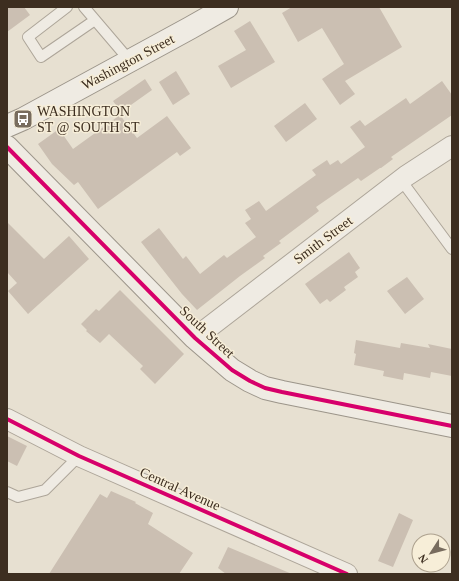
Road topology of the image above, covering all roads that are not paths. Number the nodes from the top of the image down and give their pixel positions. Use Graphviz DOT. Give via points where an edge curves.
graph roads {
  1 [pos="67,7"];
  2 [pos="84,7"];
  3 [pos="228,7"];
  4 [pos="95,20"];
  5 [pos="130,61"];
  6 [pos="7,126"];
  7 [pos="452,146"];
  8 [pos="7,147"];
  9 [pos="401,180"];
  10 [pos="452,249"];
  11 [pos="195,338"];
  12 [pos="7,419"];
  13 [pos="452,426"];
  14 [pos="79,456"];
  15 [pos="7,492"];
  16 [pos="347,574"];
  1 -- 4 [label="lane" via="28,37 41,57"];
  2 -- 4 [label="lane"];
  3 -- 5 [label="street, Washington Street"];
  4 -- 5 [label="lane"];
  5 -- 6 [label="street, Washington Street"];
  7 -- 9 [label="street, Smith Street"];
  8 -- 11 [label="street, South Street"];
  9 -- 10 [label="lane"];
  9 -- 11 [label="street, Smith Street"];
  11 -- 13 [label="street, South Street" via="232,370 265,388"];
  12 -- 14 [label="street, Central Avenue"];
  14 -- 15 [label="lane" via="45,490 18,497"];
  14 -- 16 [label="street, Central Avenue"];
}
